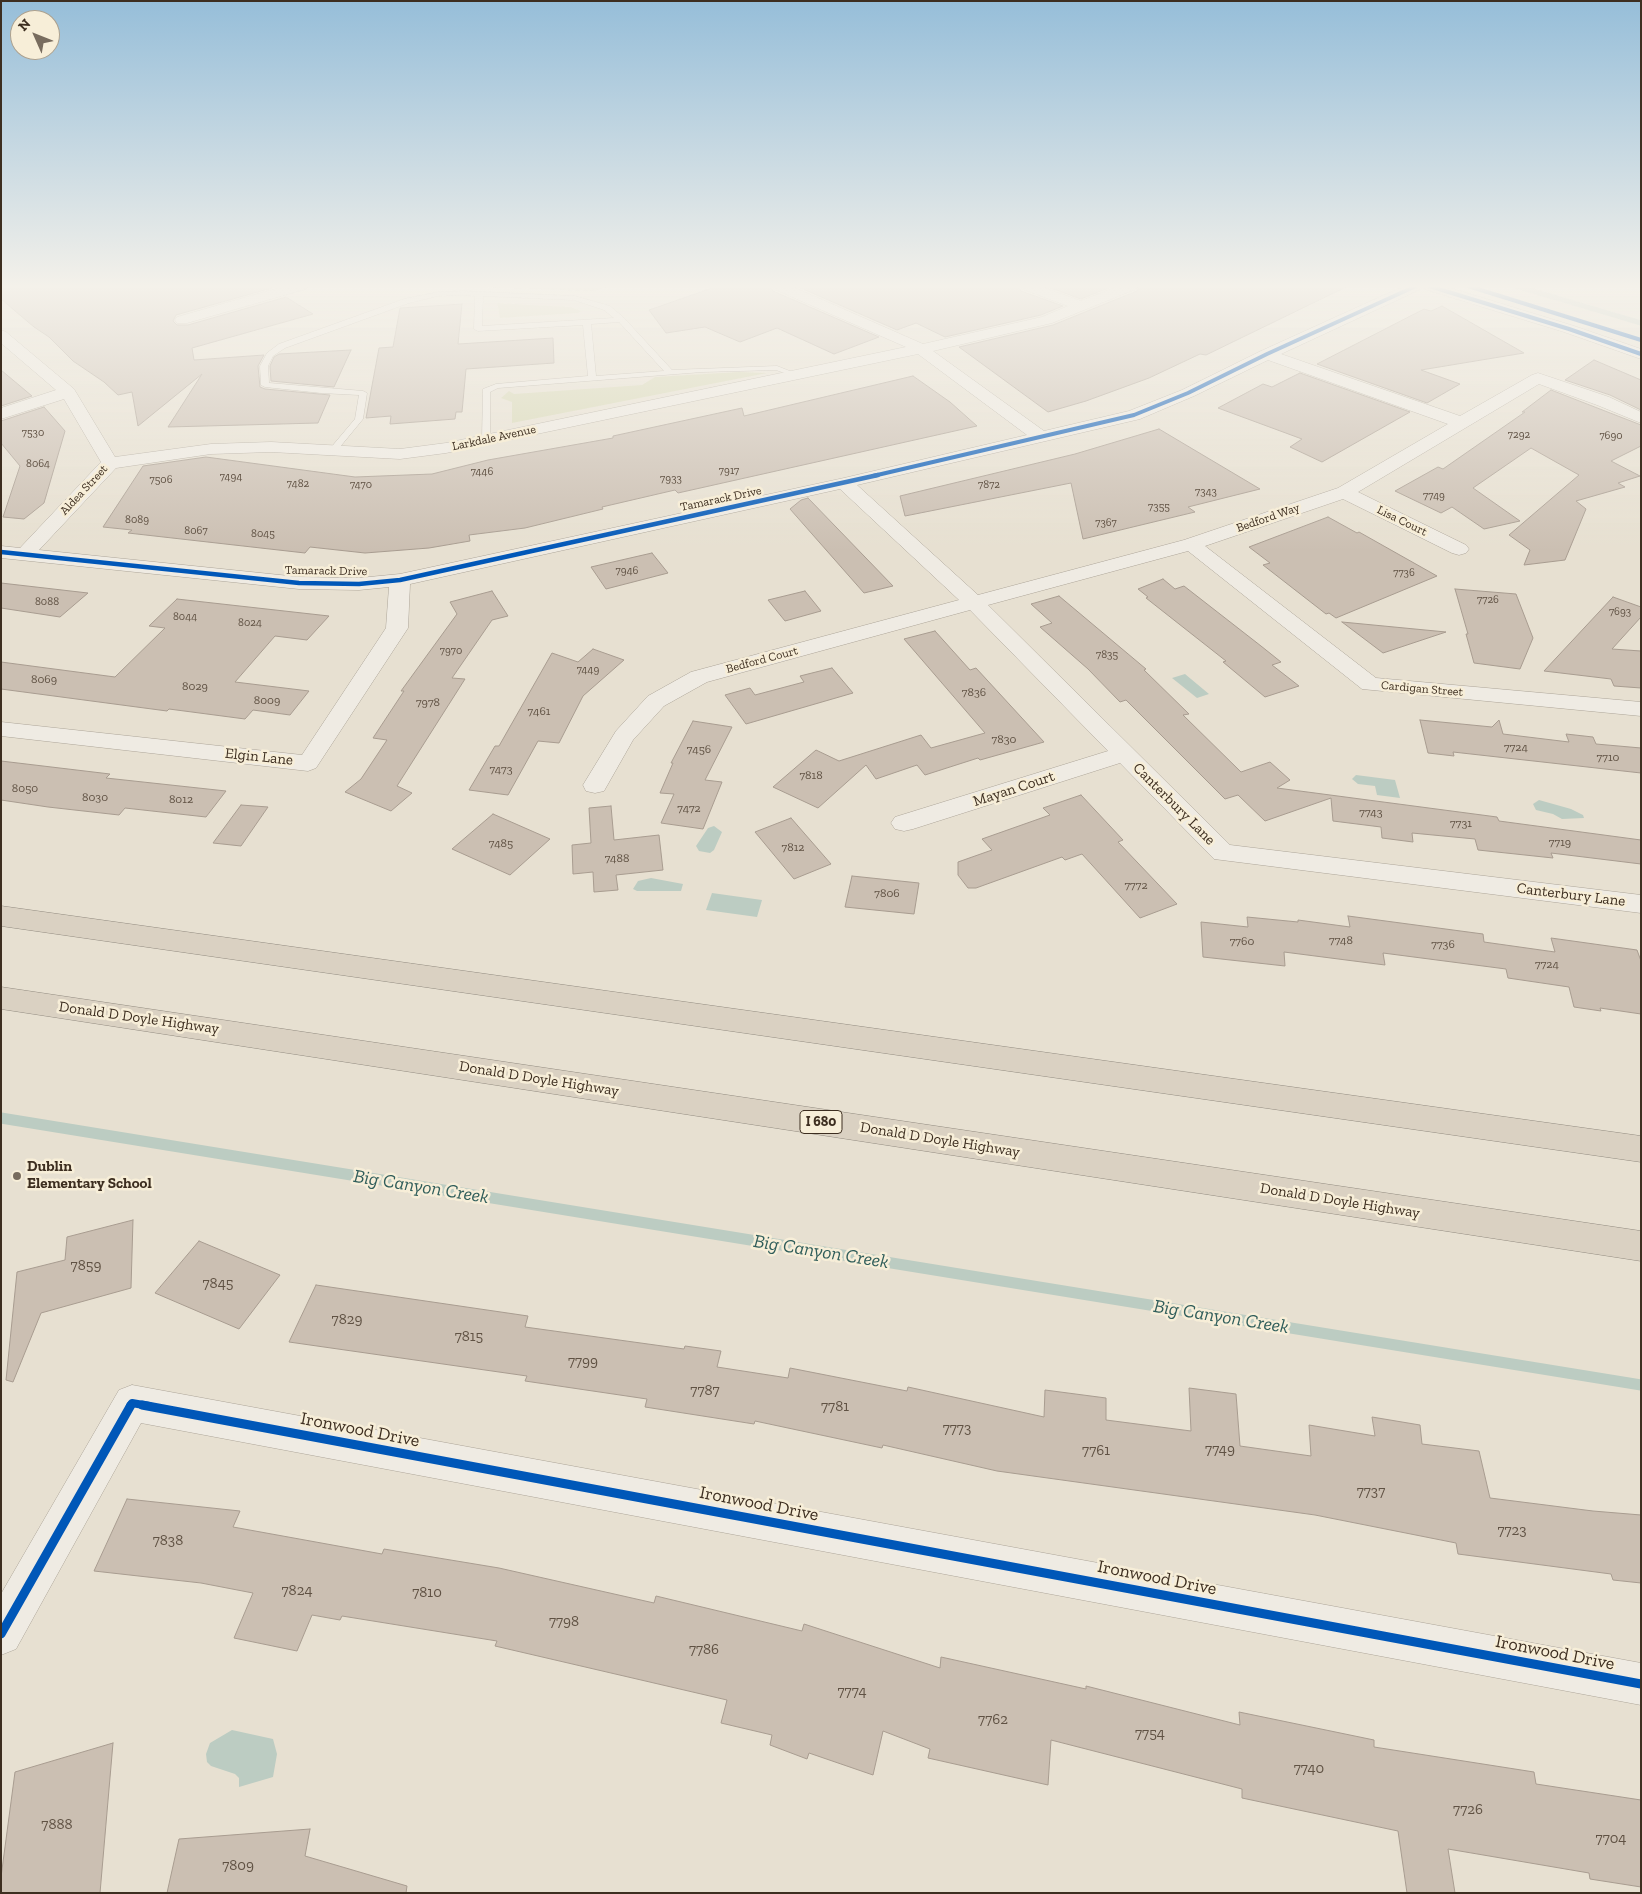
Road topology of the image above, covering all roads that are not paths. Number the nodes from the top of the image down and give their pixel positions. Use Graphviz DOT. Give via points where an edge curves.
graph roads {
  1 [pos="47,374"];
  2 [pos="264,374"];
  3 [pos="592,374"];
  4 [pos="639,374"];
  5 [pos="799,374"];
  6 [pos="956,374"];
  7 [pos="1225,374"];
  8 [pos="1324,374"];
  9 [pos="796,375"];
  10 [pos="592,378"];
  11 [pos="68,392"];
  12 [pos="1,414"];
  13 [pos="1641,418"];
  14 [pos="1460,422"];
  15 [pos="1041,437"];
  16 [pos="486,440"];
  17 [pos="332,451"];
  18 [pos="110,462"];
  19 [pos="844,483"];
  20 [pos="1344,492"];
  21 [pos="1191,544"];
  22 [pos="1459,549"];
  23 [pos="1,552"];
  24 [pos="24,555"];
  25 [pos="400,580"];
  26 [pos="974,603"];
  27 [pos="1641,709"];
  28 [pos="1,728"];
  29 [pos="1123,754"];
  30 [pos="595,785"];
  31 [pos="904,824"];
  32 [pos="1641,904"];
  33 [pos="1,916"];
  34 [pos="1,998"];
  35 [pos="1641,1149"];
  36 [pos="1641,1246"];
  37 [pos="1,1634"];
  38 [pos="1641,1684"];
  1 -- 11 [label="street, Aldea Street"];
  2 -- 17 [label="lane" via="265,385 363,393 359,419"];
  3 -- 10 [label="lane"];
  4 -- 10 [label="lane"];
  5 -- 9 [label="street, Larkdale Avenue"];
  6 -- 15 [label="street"];
  7 -- 15 [label="street, Tamarack Drive" via="1134,415"];
  8 -- 14 [label="street"];
  9 -- 16 [label="street, Larkdale Avenue"];
  10 -- 16 [label="lane" via="490,388 486,391"];
  11 -- 12 [label="street"];
  11 -- 18 [label="street, Aldea Street"];
  13 -- 14 [label="street, Bedford Way" via="1603,400 1538,378"];
  14 -- 20 [label="street, Bedford Way"];
  15 -- 19 [label="street, Tamarack Drive"];
  16 -- 17 [label="street, Larkdale Avenue" via="400,454"];
  17 -- 18 [label="street, Larkdale Avenue" via="271,447 211,449"];
  18 -- 24 [label="street, Aldea Street"];
  19 -- 25 [label="street, Tamarack Drive"];
  19 -- 26 [label="street, Canterbury Lane"];
  20 -- 21 [label="street, Bedford Way"];
  20 -- 22 [label="street, Lisa Court"];
  21 -- 26 [label="street, Bedford Way"];
  21 -- 27 [label="street, Cardigan Street" via="1370,684"];
  23 -- 24 [label="street, Tamarack Drive"];
  24 -- 25 [label="street, Tamarack Drive" via="299,584"];
  25 -- 28 [label="street, Elgin Lane" via="397,628 308,763"];
  26 -- 29 [label="street, Canterbury Lane"];
  26 -- 30 [label="street, Bedford Court" via="699,677 656,701 624,736"];
  29 -- 31 [label="street, Mayan Court"];
  29 -- 32 [label="street, Canterbury Lane" via="1223,853"];
  33 -- 35 [label="highway"];
  34 -- 36 [label="highway, Donald D Doyle Highway / I 680"];
  37 -- 38 [label="street, Ironwood Drive" via="132,1403"];
}
